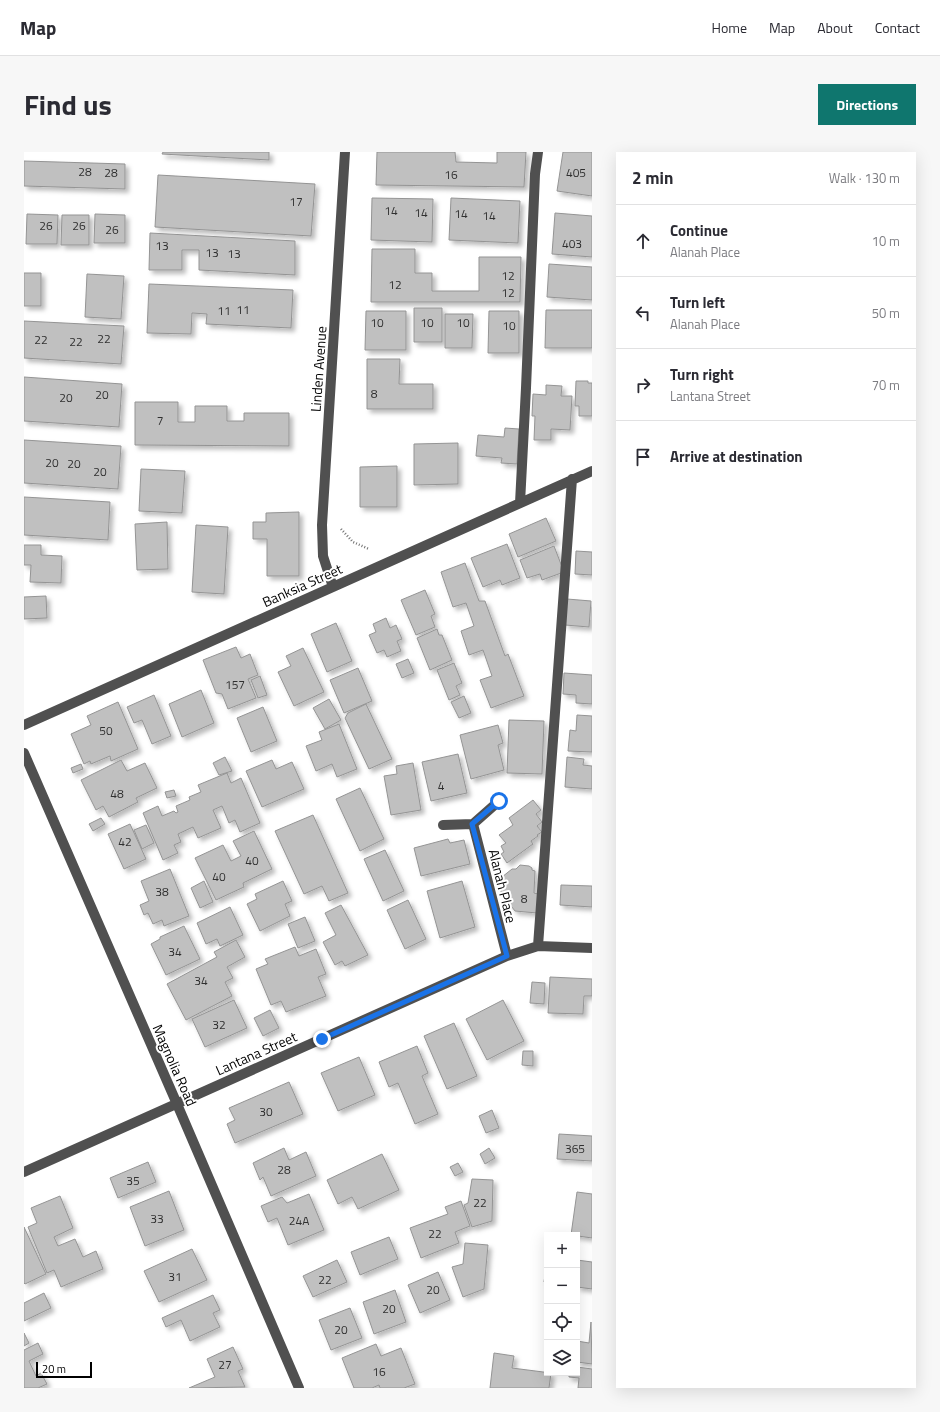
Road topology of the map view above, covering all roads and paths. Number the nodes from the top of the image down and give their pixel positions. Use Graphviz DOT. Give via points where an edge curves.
graph roads {
  1 [pos="345,152"];
  2 [pos="538,152"];
  3 [pos="592,470"];
  4 [pos="572,479"];
  5 [pos="520,503"];
  6 [pos="341,529"];
  7 [pos="369,550"];
  8 [pos="333,586"];
  9 [pos="24,725"];
  10 [pos="24,753"];
  11 [pos="499,801"];
  12 [pos="472,824"];
  13 [pos="443,825"];
  14 [pos="538,946"];
  15 [pos="592,948"];
  16 [pos="507,956"];
  17 [pos="177,1104"];
  18 [pos="24,1172"];
  19 [pos="299,1388"];
  1 -- 8 [label="street, Linden Avenue" via="322,525 323,556"];
  2 -- 5 [label="street"];
  3 -- 4 [label="street, Banksia Street"];
  4 -- 5 [label="street, Banksia Street"];
  4 -- 14 [label="street"];
  5 -- 8 [label="street, Banksia Street"];
  6 -- 7 [label="path" via="353,542"];
  8 -- 9 [label="street, Banksia Street"];
  10 -- 17 [label="street, Magnolia Road"];
  11 -- 12 [label="street"];
  12 -- 13 [label="street"];
  12 -- 16 [label="street, Alanah Place"];
  14 -- 15 [label="street, Lantana Street"];
  14 -- 16 [label="street, Lantana Street"];
  16 -- 17 [label="street, Lantana Street"];
  17 -- 18 [label="street, Lantana Street"];
  17 -- 19 [label="street, Magnolia Road"];
}
